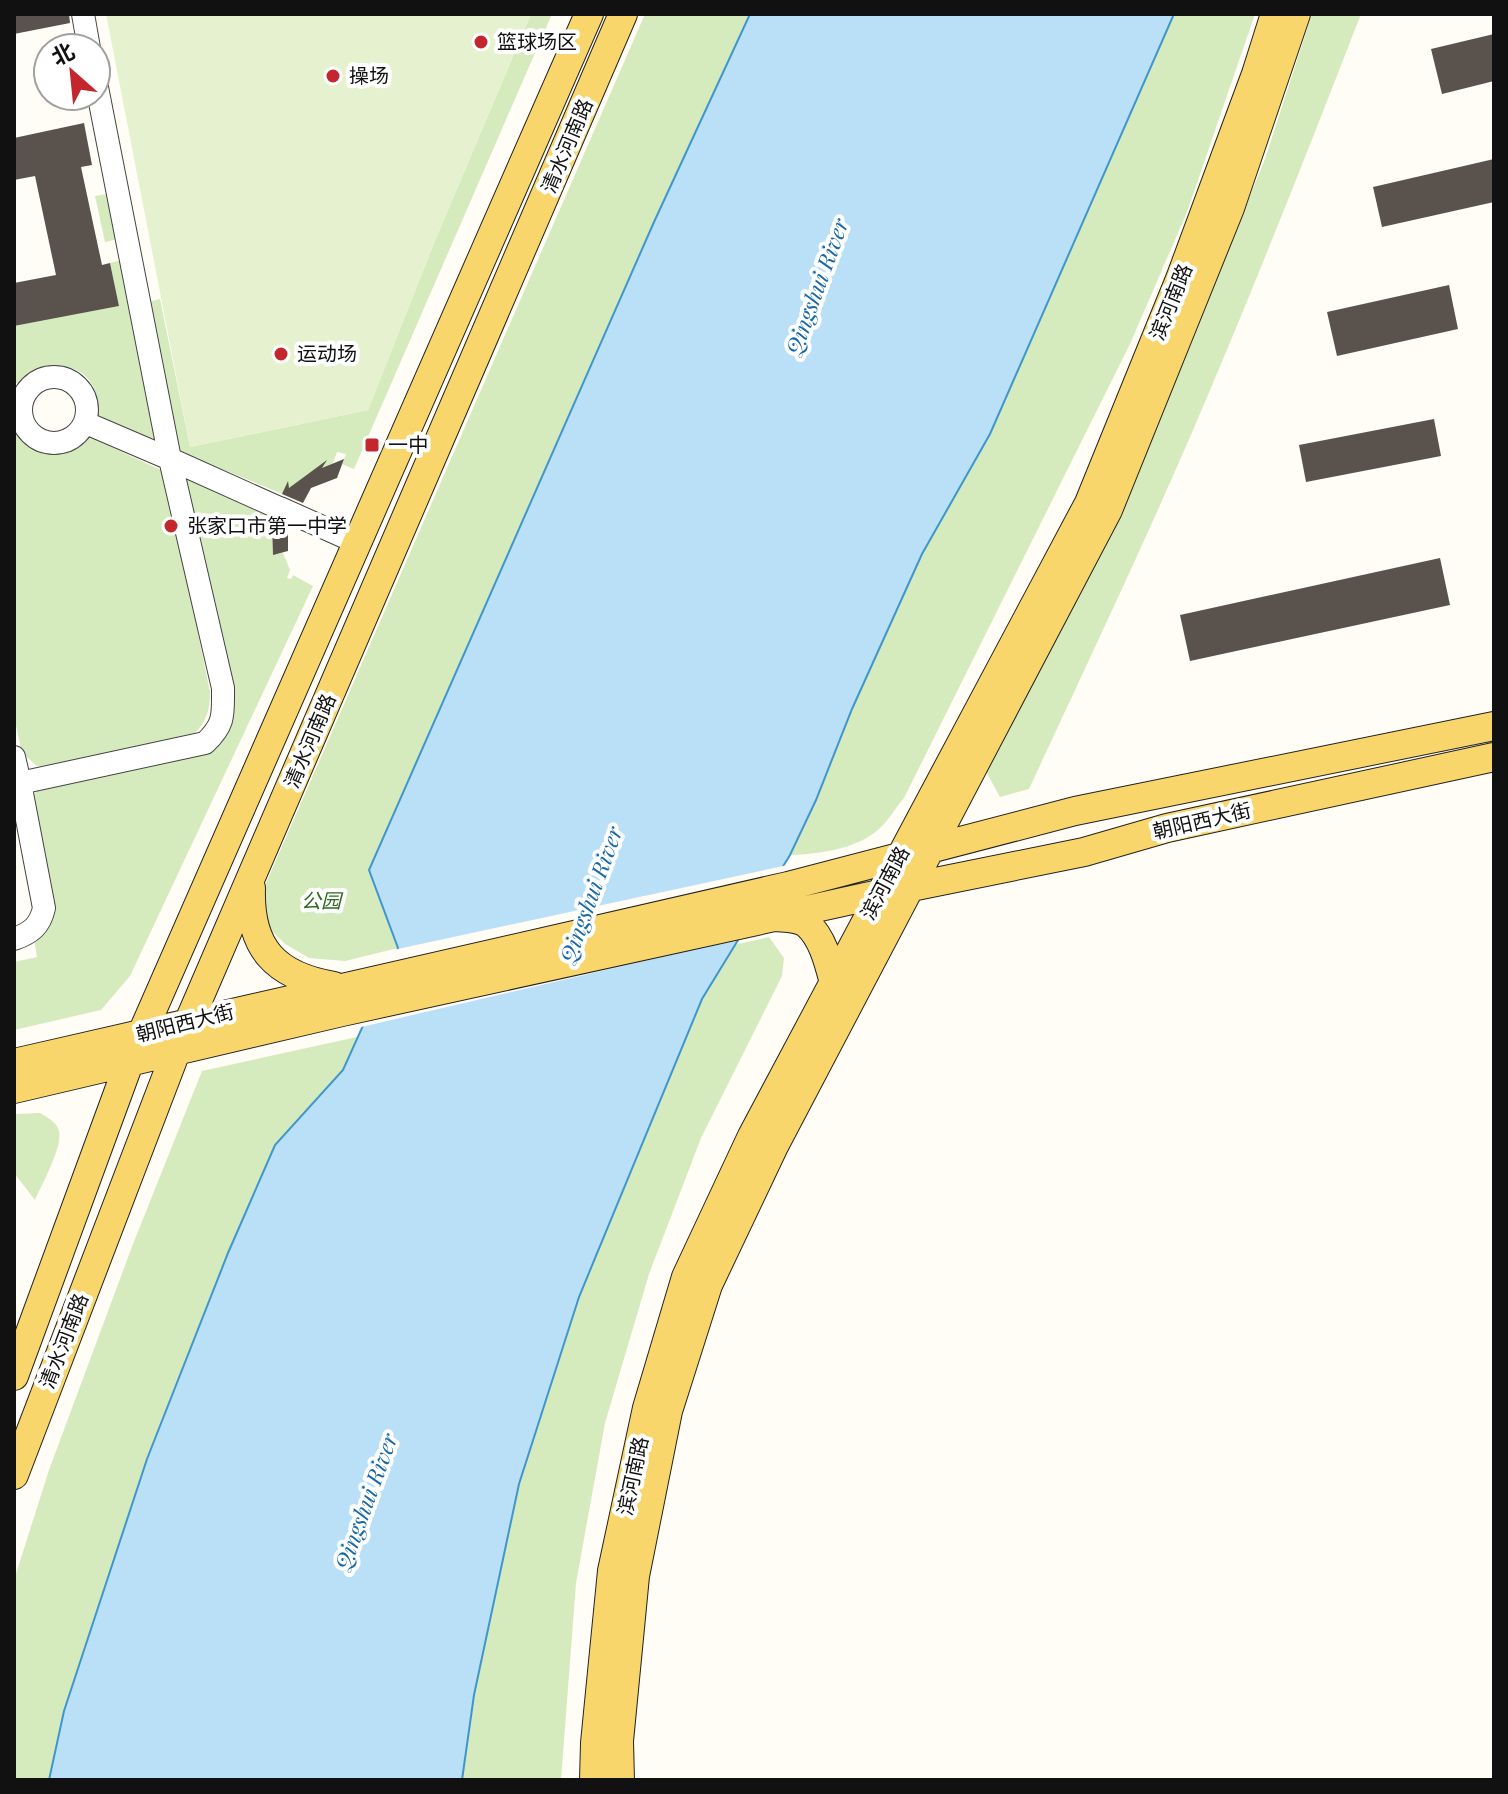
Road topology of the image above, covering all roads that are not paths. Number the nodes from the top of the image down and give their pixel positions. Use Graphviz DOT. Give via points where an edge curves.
graph roads {
  1 [pos="589,14"];
  2 [pos="623,14"];
  3 [pos="1275,14"];
  4 [pos="1296,14"];
  5 [pos="102,112"];
  6 [pos="19,394"];
  7 [pos="86,423"];
  8 [pos="170,459"];
  9 [pos="358,543"];
  10 [pos="1494,726"];
  11 [pos="14,757"];
  12 [pos="1494,757"];
  13 [pos="20,783"];
  14 [pos="930,850"];
  15 [pos="899,857"];
  16 [pos="252,876"];
  17 [pos="911,887"];
  18 [pos="879,894"];
  19 [pos="775,917"];
  20 [pos="14,939"];
  21 [pos="834,983"];
  22 [pos="345,994"];
  23 [pos="189,1021"];
  24 [pos="141,1034"];
  25 [pos="177,1049"];
  26 [pos="14,1063"];
  27 [pos="129,1063"];
  28 [pos="14,1089"];
  29 [pos="14,1376"];
  30 [pos="14,1475"];
  31 [pos="594,1780"];
  32 [pos="620,1780"];
  1 -- 9 [label="main road, 清水河南路"];
  2 -- 16 [label="main road, 清水河南路"];
  3 -- 15 [label="main road, 滨河南路" via="1180,279 1089,503"];
  4 -- 14 [label="main road, 滨河南路" via="1230,208 1108,510"];
  5 -- 8 [label="lane"];
  6 -- 7 [label="lane" via="43,377 65,378 86,397"];
  6 -- 7 [label="lane" via="23,420 41,442 67,441"];
  7 -- 8 [label="lane"];
  8 -- 9 [label="lane"];
  8 -- 13 [label="lane" via="223,688 219,729 205,743"];
  9 -- 24 [label="main road, 清水河南路"];
  10 -- 14 [label="main road, 朝阳西大街" via="1075,811"];
  11 -- 13 [label="lane"];
  12 -- 17 [label="main road, 朝阳西大街"];
  13 -- 20 [label="lane" via="44,908 41,922"];
  14 -- 15 [label="main road, 朝阳西大街"];
  14 -- 17 [label="main road, 滨河南路"];
  15 -- 18 [label="main road, 滨河南路"];
  15 -- 22 [label="main road, 朝阳西大街"];
  16 -- 22 [label="main road" via="251,918 268,954 306,981"];
  16 -- 23 [label="main road, 清水河南路"];
  17 -- 18 [label="main road, 朝阳西大街"];
  17 -- 32 [label="main road, 滨河南路" via="774,1146 708,1285 668,1411 635,1576"];
  18 -- 19 [label="main road, 朝阳西大街"];
  18 -- 21 [label="main road, 滨河南路"];
  19 -- 21 [label="main road" via="807,924"];
  19 -- 22 [label="main road, 朝阳西大街"];
  21 -- 31 [label="main road, 滨河南路" via="752,1136 686,1277 647,1408 612,1571"];
  22 -- 23 [label="main road, 朝阳西大街"];
  22 -- 25 [label="main road, 朝阳西大街"];
  23 -- 24 [label="main road, 朝阳西大街"];
  23 -- 25 [label="main road, 清水河南路"];
  24 -- 26 [label="main road, 朝阳西大街"];
  24 -- 27 [label="main road, 清水河南路"];
  25 -- 27 [label="main road, 朝阳西大街"];
  25 -- 30 [label="main road, 清水河南路"];
  27 -- 28 [label="main road, 朝阳西大街"];
  27 -- 29 [label="main road, 清水河南路"];
}
